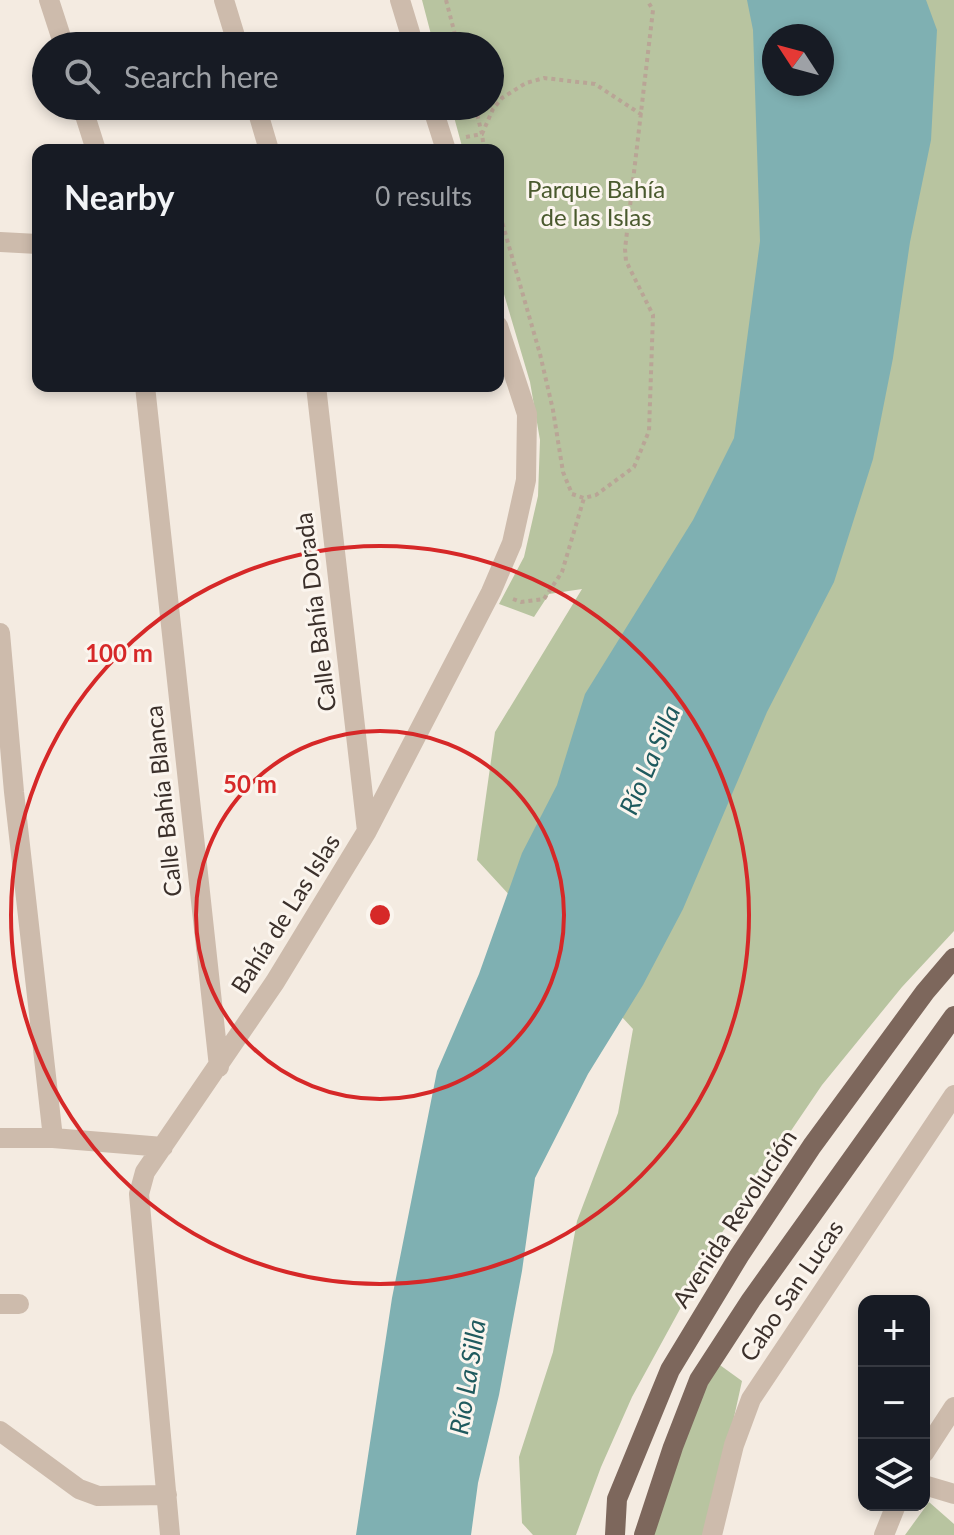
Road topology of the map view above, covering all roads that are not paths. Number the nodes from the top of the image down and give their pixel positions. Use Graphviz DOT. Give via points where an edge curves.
graph roads {
  1 [pos="49,0"];
  2 [pos="224,0"];
  3 [pos="400,0"];
  4 [pos="59,32"];
  5 [pos="234,32"];
  6 [pos="410,32"];
  7 [pos="86,120"];
  8 [pos="260,120"];
  9 [pos="436,120"];
  10 [pos="94,144"];
  11 [pos="267,144"];
  12 [pos="444,144"];
  13 [pos="0,242"];
  14 [pos="32,244"];
  15 [pos="504,344"];
  16 [pos="146,392"];
  17 [pos="317,392"];
  18 [pos="0,633"];
  19 [pos="367,831"];
  20 [pos="954,958"];
  21 [pos="954,1016"];
  22 [pos="219,1067"];
  23 [pos="954,1095"];
  24 [pos="0,1138"];
  25 [pos="53,1138"];
  26 [pos="163,1147"];
  27 [pos="954,1407"];
  28 [pos="0,1431"];
  29 [pos="930,1444"];
  30 [pos="930,1487"];
  31 [pos="954,1494"];
  32 [pos="167,1495"];
  33 [pos="617,1499"];
  34 [pos="894,1511"];
  35 [pos="170,1535"];
  36 [pos="606,1535"];
  37 [pos="615,1535"];
  38 [pos="644,1535"];
  39 [pos="712,1535"];
  40 [pos="884,1535"];
  1 -- 4 [label="street"];
  2 -- 5 [label="street"];
  3 -- 6 [label="street"];
  7 -- 10 [label="street"];
  8 -- 11 [label="street"];
  9 -- 12 [label="street"];
  13 -- 14 [label="street"];
  15 -- 19 [label="street, Bahía de Las Islas" via="527,414 526,480 512,543"];
  16 -- 22 [label="street, Calle Bahía Blanca"];
  17 -- 19 [label="street, Calle Bahía Dorada"];
  18 -- 25 [label="street"];
  19 -- 22 [label="street, Bahía de Las Islas"];
  20 -- 33 [label="main road, Avenida Revolución" via="821,1133 739,1256 670,1370"];
  21 -- 38 [label="main road" via="699,1380"];
  22 -- 26 [label="street, Bahía de Las Islas"];
  23 -- 39 [label="street, Cabo San Lucas" via="751,1399"];
  24 -- 25 [label="street"];
  25 -- 26 [label="street"];
  26 -- 32 [label="street, Bahía de Las Islas" via="145,1172 139,1194"];
  27 -- 29 [label="street"];
  28 -- 32 [label="street" via="79,1489 98,1496"];
  30 -- 31 [label="street"];
  32 -- 35 [label="street, Bahía de Las Islas"];
  33 -- 36 [label="main road"];
  33 -- 37 [label="main road, Avenida Revolución"];
  34 -- 40 [label="street"];
}
